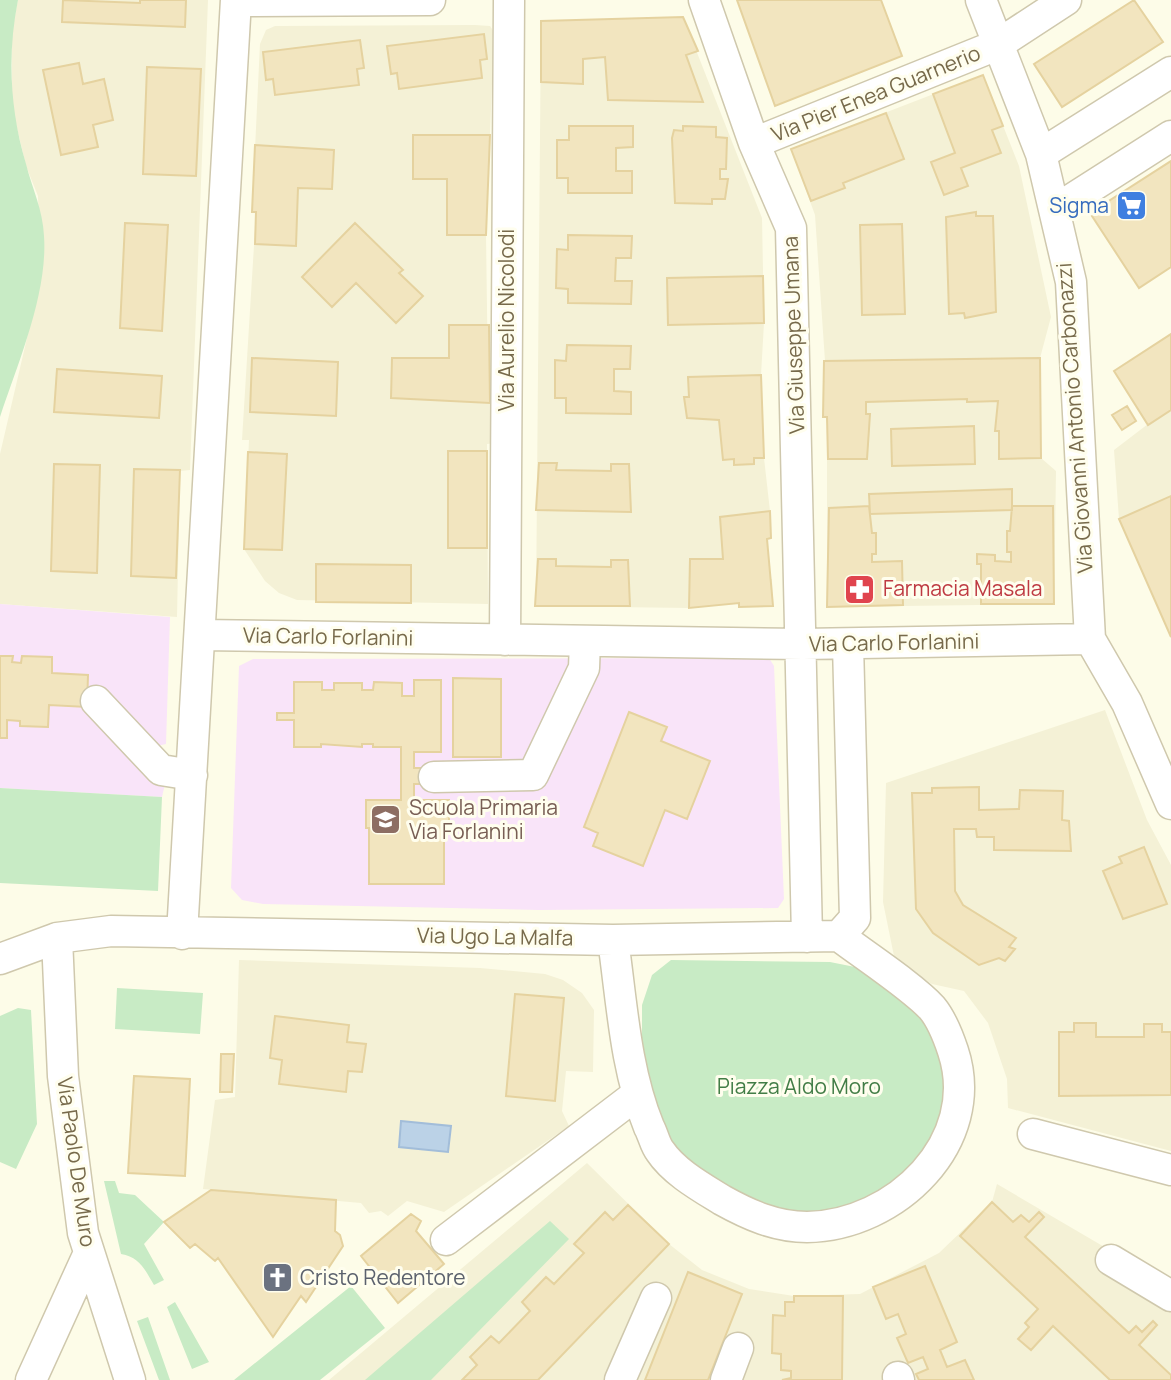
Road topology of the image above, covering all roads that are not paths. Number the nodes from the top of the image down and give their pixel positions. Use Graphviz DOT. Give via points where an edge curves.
graph roads {
  1 [pos="430,0"];
  2 [pos="488,0"];
  3 [pos="525,0"];
  4 [pos="704,0"];
  5 [pos="981,0"];
  6 [pos="1066,0"];
  7 [pos="236,1"];
  8 [pos="509,1"];
  9 [pos="997,45"];
  10 [pos="1171,72"];
  11 [pos="1171,136"];
  12 [pos="754,143"];
  13 [pos="1041,154"];
  14 [pos="1055,210"];
  15 [pos="201,635"];
  16 [pos="1090,639"];
  17 [pos="505,640"];
  18 [pos="584,641"];
  19 [pos="803,644"];
  20 [pos="848,644"];
  21 [pos="96,701"];
  22 [pos="192,775"];
  23 [pos="434,777"];
  24 [pos="1171,804"];
  25 [pos="182,934"];
  26 [pos="839,936"];
  27 [pos="807,937"];
  28 [pos="57,938"];
  29 [pos="613,940"];
  30 [pos="0,959"];
  31 [pos="636,1095"];
  32 [pos="1033,1135"];
  33 [pos="1171,1170"];
  34 [pos="446,1240"];
  35 [pos="88,1255"];
  36 [pos="1111,1260"];
  37 [pos="1171,1296"];
  38 [pos="656,1298"];
  39 [pos="738,1348"];
  40 [pos="31,1380"];
  41 [pos="130,1380"];
  42 [pos="620,1380"];
  43 [pos="726,1380"];
  1 -- 7 [label="street"];
  2 -- 8 [label="street"];
  3 -- 8 [label="street"];
  4 -- 12 [label="street, Via Giuseppe Umana"];
  5 -- 9 [label="street, Via Giovanni Antonio Carbonazzi"];
  6 -- 9 [label="street, Via Pier Enea Guarnerio"];
  7 -- 15 [label="street"];
  8 -- 17 [label="street, Via Aurelio Nicolodi"];
  9 -- 12 [label="street, Via Pier Enea Guarnerio"];
  9 -- 13 [label="street, Via Giovanni Antonio Carbonazzi"];
  10 -- 13 [label="street"];
  11 -- 14 [label="street"];
  12 -- 19 [label="street, Via Giuseppe Umana" via="791,228"];
  13 -- 14 [label="street, Via Giovanni Antonio Carbonazzi"];
  14 -- 16 [label="street, Via Giovanni Antonio Carbonazzi" via="1071,282"];
  15 -- 17 [label="street, Via Carlo Forlanini"];
  15 -- 22 [label="street"];
  16 -- 20 [label="street, Via Carlo Forlanini"];
  16 -- 24 [label="street" via="1128,703"];
  17 -- 18 [label="street, Via Carlo Forlanini"];
  18 -- 19 [label="street, Via Carlo Forlanini"];
  18 -- 23 [label="street" via="584,668 533,775"];
  19 -- 20 [label="street, Via Carlo Forlanini"];
  19 -- 27 [label="street"];
  20 -- 26 [label="street" via="855,918"];
  21 -- 22 [label="street" via="161,770"];
  22 -- 25 [label="street"];
  25 -- 28 [label="street, Via Ugo La Malfa" via="111,931"];
  25 -- 29 [label="street, Via Ugo La Malfa"];
  26 -- 27 [label="street, Via Ugo La Malfa"];
  26 -- 31 [label="street" via="931,1008 957,1063 961,1091 954,1121 925,1175 905,1193 853,1220 780,1225 750,1216 696,1185 660,1151"];
  27 -- 29 [label="street, Via Ugo La Malfa"];
  28 -- 30 [label="street, Via Ugo La Malfa"];
  28 -- 35 [label="street, Via Paolo De Muro" via="63,1076"];
  29 -- 31 [label="street"];
  31 -- 34 [label="street"];
  32 -- 33 [label="street"];
  35 -- 40 [label="street"];
  35 -- 41 [label="street, Via Paolo De Muro"];
  36 -- 37 [label="street"];
  38 -- 42 [label="street"];
  39 -- 43 [label="street"];
}
